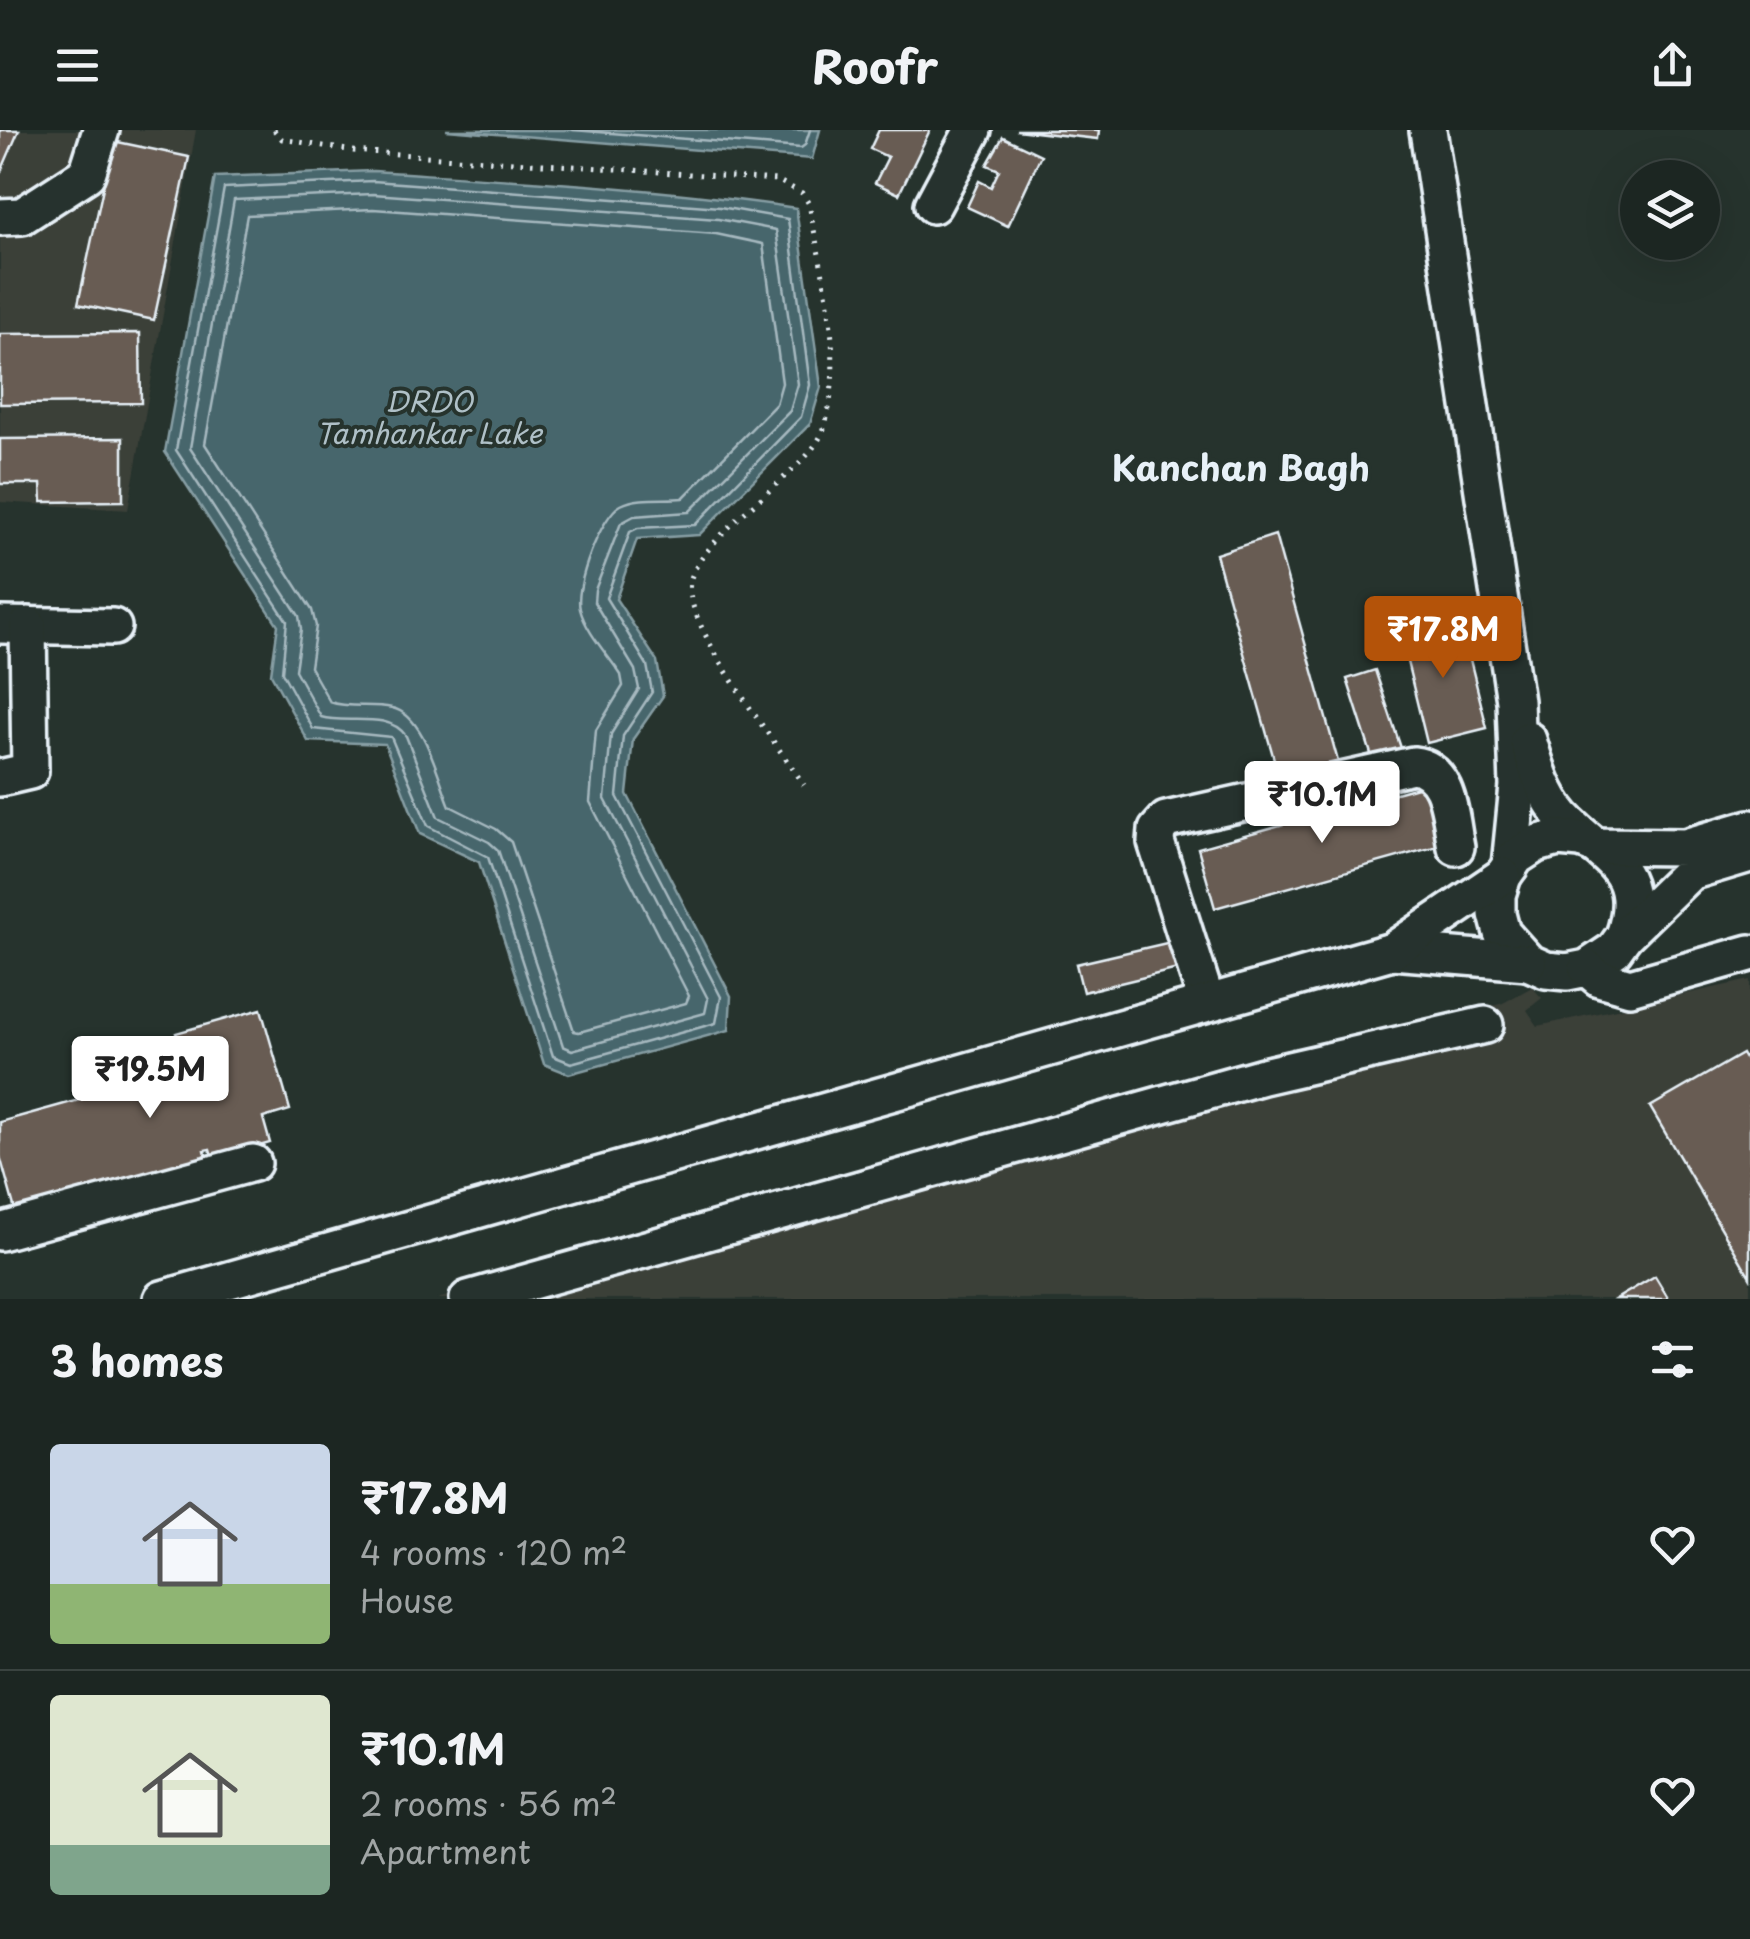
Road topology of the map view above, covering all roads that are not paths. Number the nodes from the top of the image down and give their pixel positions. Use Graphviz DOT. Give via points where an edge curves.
graph roads {
  1 [pos="101,130"];
  2 [pos="974,130"];
  3 [pos="1428,130"];
  4 [pos="934,206"];
  5 [pos="0,217"];
  6 [pos="14,625"];
  7 [pos="112,627"];
  8 [pos="1516,702"];
  9 [pos="0,778"];
  10 [pos="1750,828"];
  11 [pos="1597,846"];
  12 [pos="1456,847"];
  13 [pos="1750,854"];
  14 [pos="1507,871"];
  15 [pos="1624,936"];
  16 [pos="1392,951"];
  17 [pos="1750,953"];
  18 [pos="1528,962"];
  19 [pos="1586,968"];
  20 [pos="1207,1003"];
  21 [pos="1486,1025"];
  22 [pos="253,1163"];
  23 [pos="0,1232"];
  24 [pos="162,1299"];
  25 [pos="468,1299"];
  1 -- 5 [label="street" via="87,174 22,216"];
  2 -- 4 [label="street"];
  3 -- 8 [label="street"];
  6 -- 7 [label="street"];
  6 -- 9 [label="street" via="30,771"];
  8 -- 11 [label="street" via="1542,784 1563,816"];
  8 -- 14 [label="street" via="1518,786"];
  10 -- 11 [label="street" via="1685,847"];
  11 -- 14 [label="street" via="1558,838 1536,844"];
  11 -- 15 [label="street" via="1627,880 1630,918"];
  12 -- 20 [label="street" via="1442,783 1426,767 1413,765 1166,820 1156,842"];
  13 -- 15 [label="street" via="1690,872"];
  14 -- 16 [label="street"];
  14 -- 18 [label="street" via="1497,914 1502,932"];
  15 -- 19 [label="street"];
  16 -- 18 [label="street"];
  16 -- 20 [label="street"];
  17 -- 19 [label="street" via="1630,986"];
  18 -- 19 [label="street" via="1546,970"];
  20 -- 24 [label="street"];
  21 -- 25 [label="street" via="1263,1076"];
  22 -- 23 [label="street"];
}
